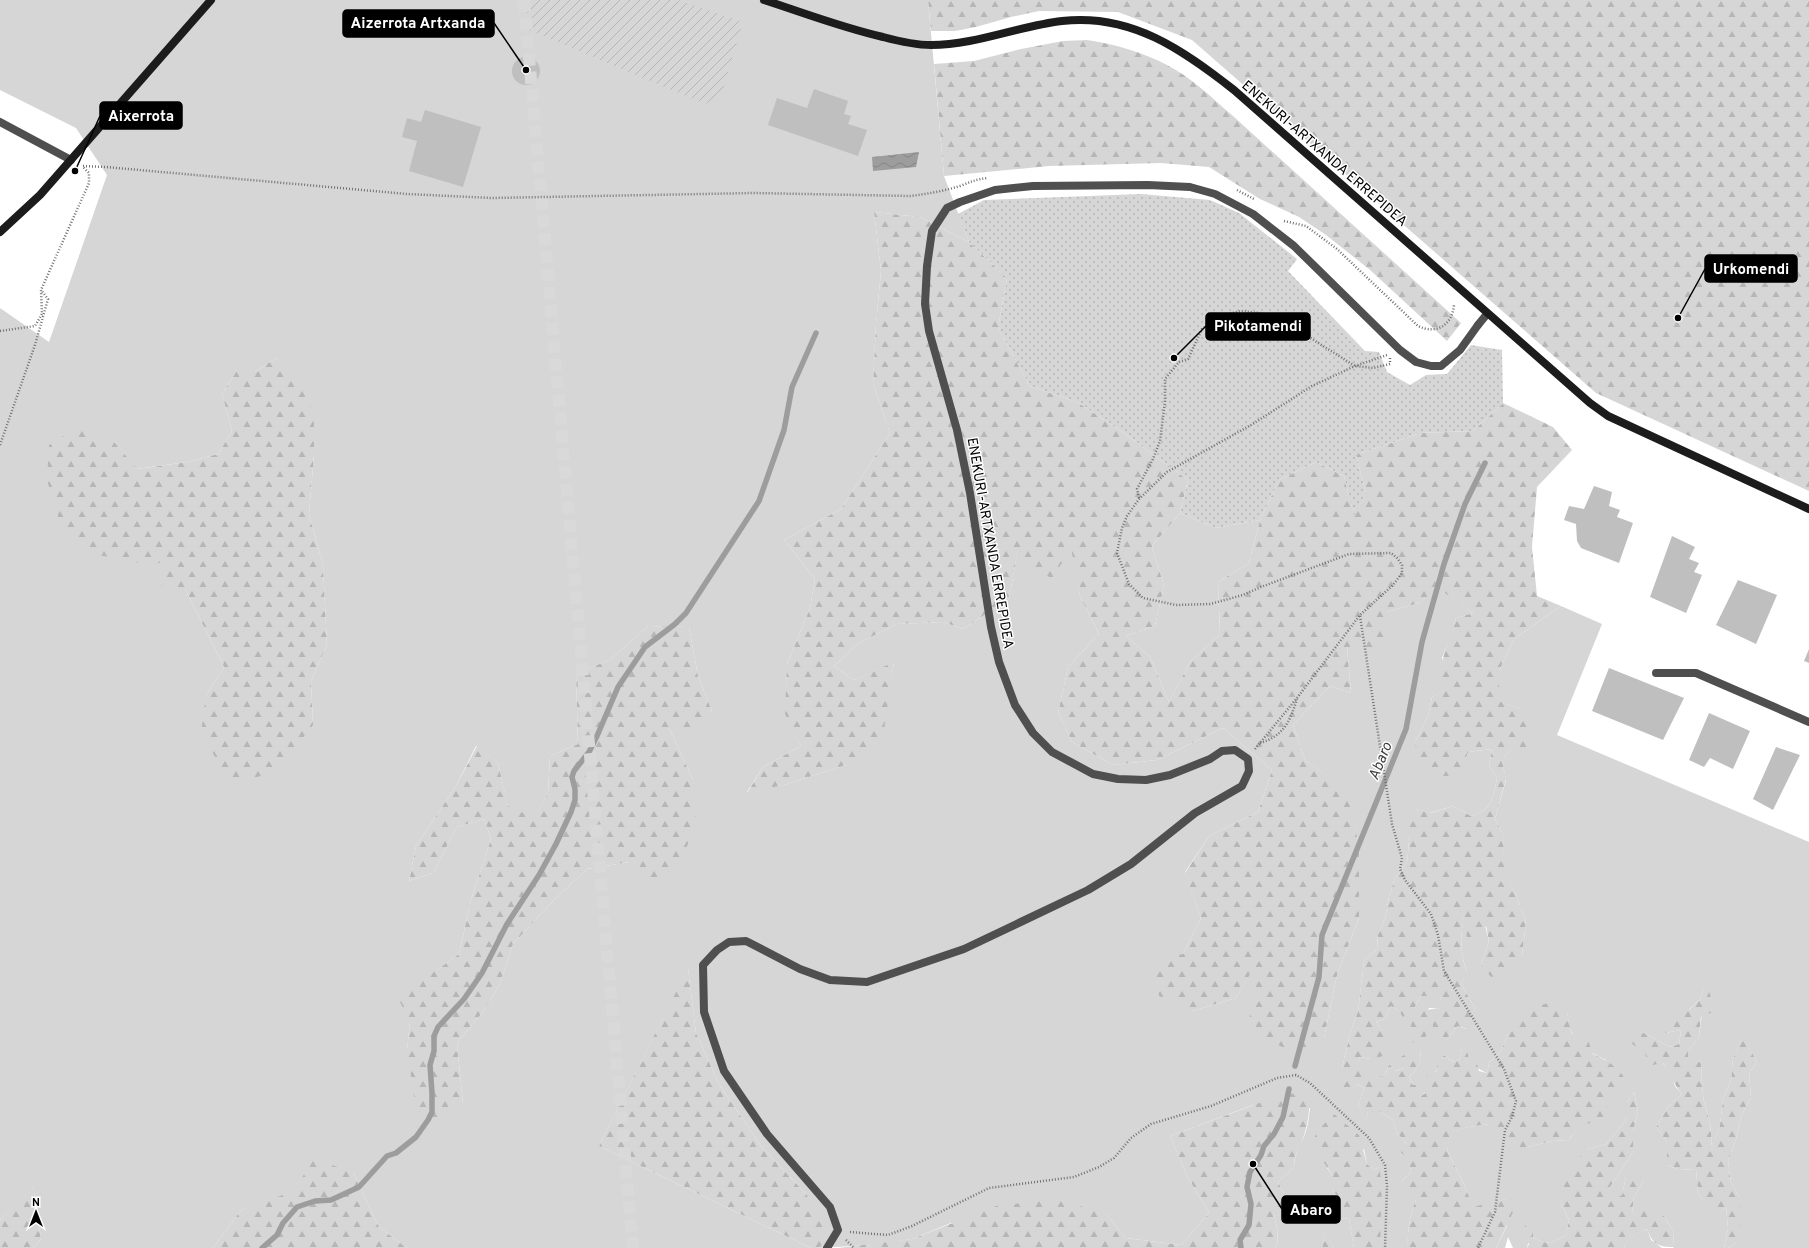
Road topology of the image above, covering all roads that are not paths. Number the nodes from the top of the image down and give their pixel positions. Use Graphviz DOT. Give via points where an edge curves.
graph roads {
  1 [pos="211,0"];
  2 [pos="764,0"];
  3 [pos="0,122"];
  4 [pos="71,160"];
  5 [pos="0,232"];
  6 [pos="1487,314"];
  7 [pos="1809,509"];
  8 [pos="1656,673"];
  9 [pos="1809,722"];
  10 [pos="827,1248"];
  1 -- 4 [label="street"];
  2 -- 6 [label="street, ENEKURI-ARTXANDA ERREPIDEA" via="862,32 930,45 955,44 1062,21 1090,20 1117,24 1166,42 1201,64 1234,90"];
  3 -- 4 [label="street"];
  4 -- 5 [label="street" via="26,209"];
  6 -- 7 [label="street, ENEKURI-ARTXANDA ERREPIDEA" via="1608,416"];
  6 -- 10 [label="street, ENEKURI-ARTXANDA ERREPIDEA" via="1460,350 1441,366 1416,362 1400,350 1294,246 1253,214 1216,194 1190,187 1033,186 995,190 948,208 932,231 925,304 929,331 957,430 970,493 991,627 999,662 1015,706 1033,733 1052,752 1093,774 1118,780 1146,780 1170,775 1210,759 1222,751 1235,750 1248,759 1248,771 1242,786 1195,813 1130,864 1088,890 964,949 867,982 830,980 800,969 746,941 729,942 703,965 704,1012 724,1070 767,1134 830,1207 838,1230"];
  8 -- 9 [label="street" via="1696,673"];
}
